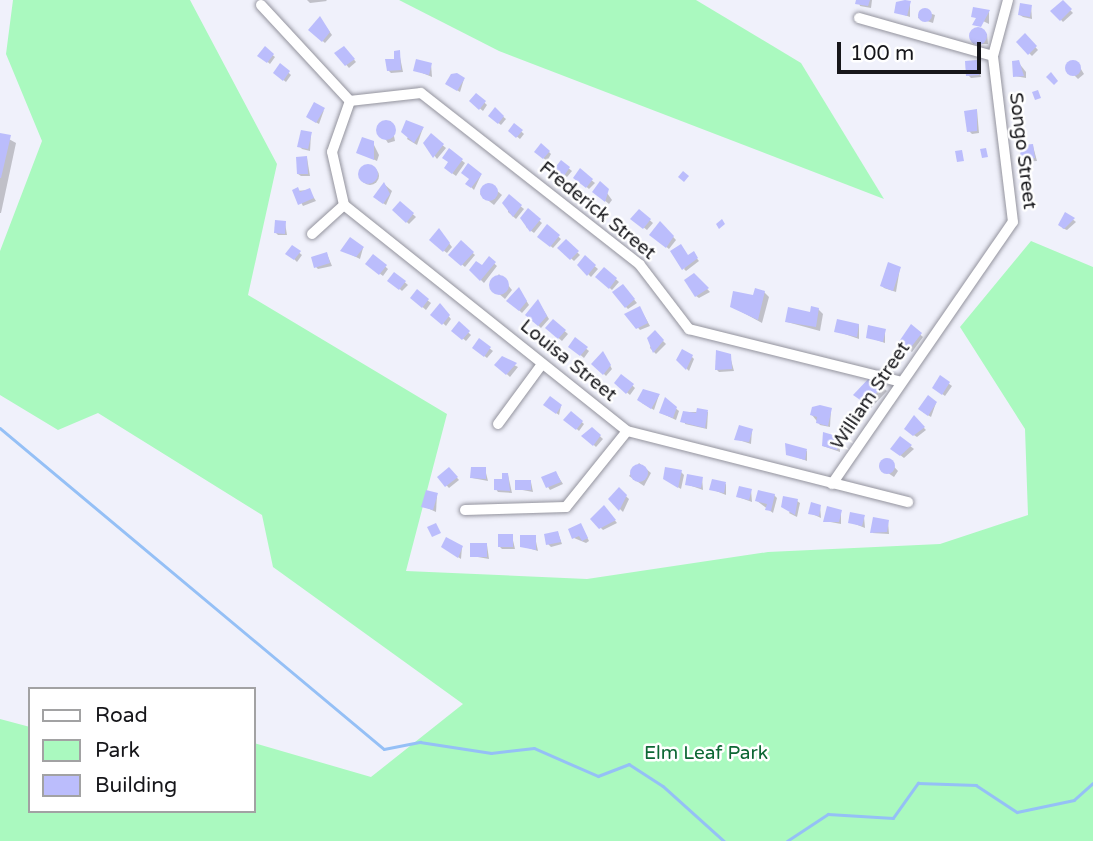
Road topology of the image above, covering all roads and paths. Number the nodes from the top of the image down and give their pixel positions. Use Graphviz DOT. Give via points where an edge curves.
graph roads {
  1 [pos="1008,0"];
  2 [pos="261,5"];
  3 [pos="859,18"];
  4 [pos="993,56"];
  5 [pos="350,101"];
  6 [pos="344,205"];
  7 [pos="312,234"];
  8 [pos="939,327"];
  9 [pos="542,364"];
  10 [pos="902,382"];
  11 [pos="498,424"];
  12 [pos="627,431"];
  13 [pos="832,484"];
  14 [pos="908,502"];
  15 [pos="465,509"];
  1 -- 4 [label="street, Songo Street"];
  2 -- 5 [label="street"];
  3 -- 4 [label="street"];
  4 -- 8 [label="street, Songo Street" via="1013,222"];
  5 -- 6 [label="street" via="332,152"];
  5 -- 10 [label="street, Frederick Street" via="421,93 640,265 689,329"];
  6 -- 7 [label="street"];
  6 -- 9 [label="street, Louisa Street"];
  8 -- 10 [label="street, William Street"];
  9 -- 11 [label="street"];
  9 -- 12 [label="street, Louisa Street"];
  10 -- 13 [label="street, William Street"];
  12 -- 13 [label="street, Louisa Street"];
  12 -- 15 [label="street" via="566,508"];
  13 -- 14 [label="street, Louisa Street"];
}
